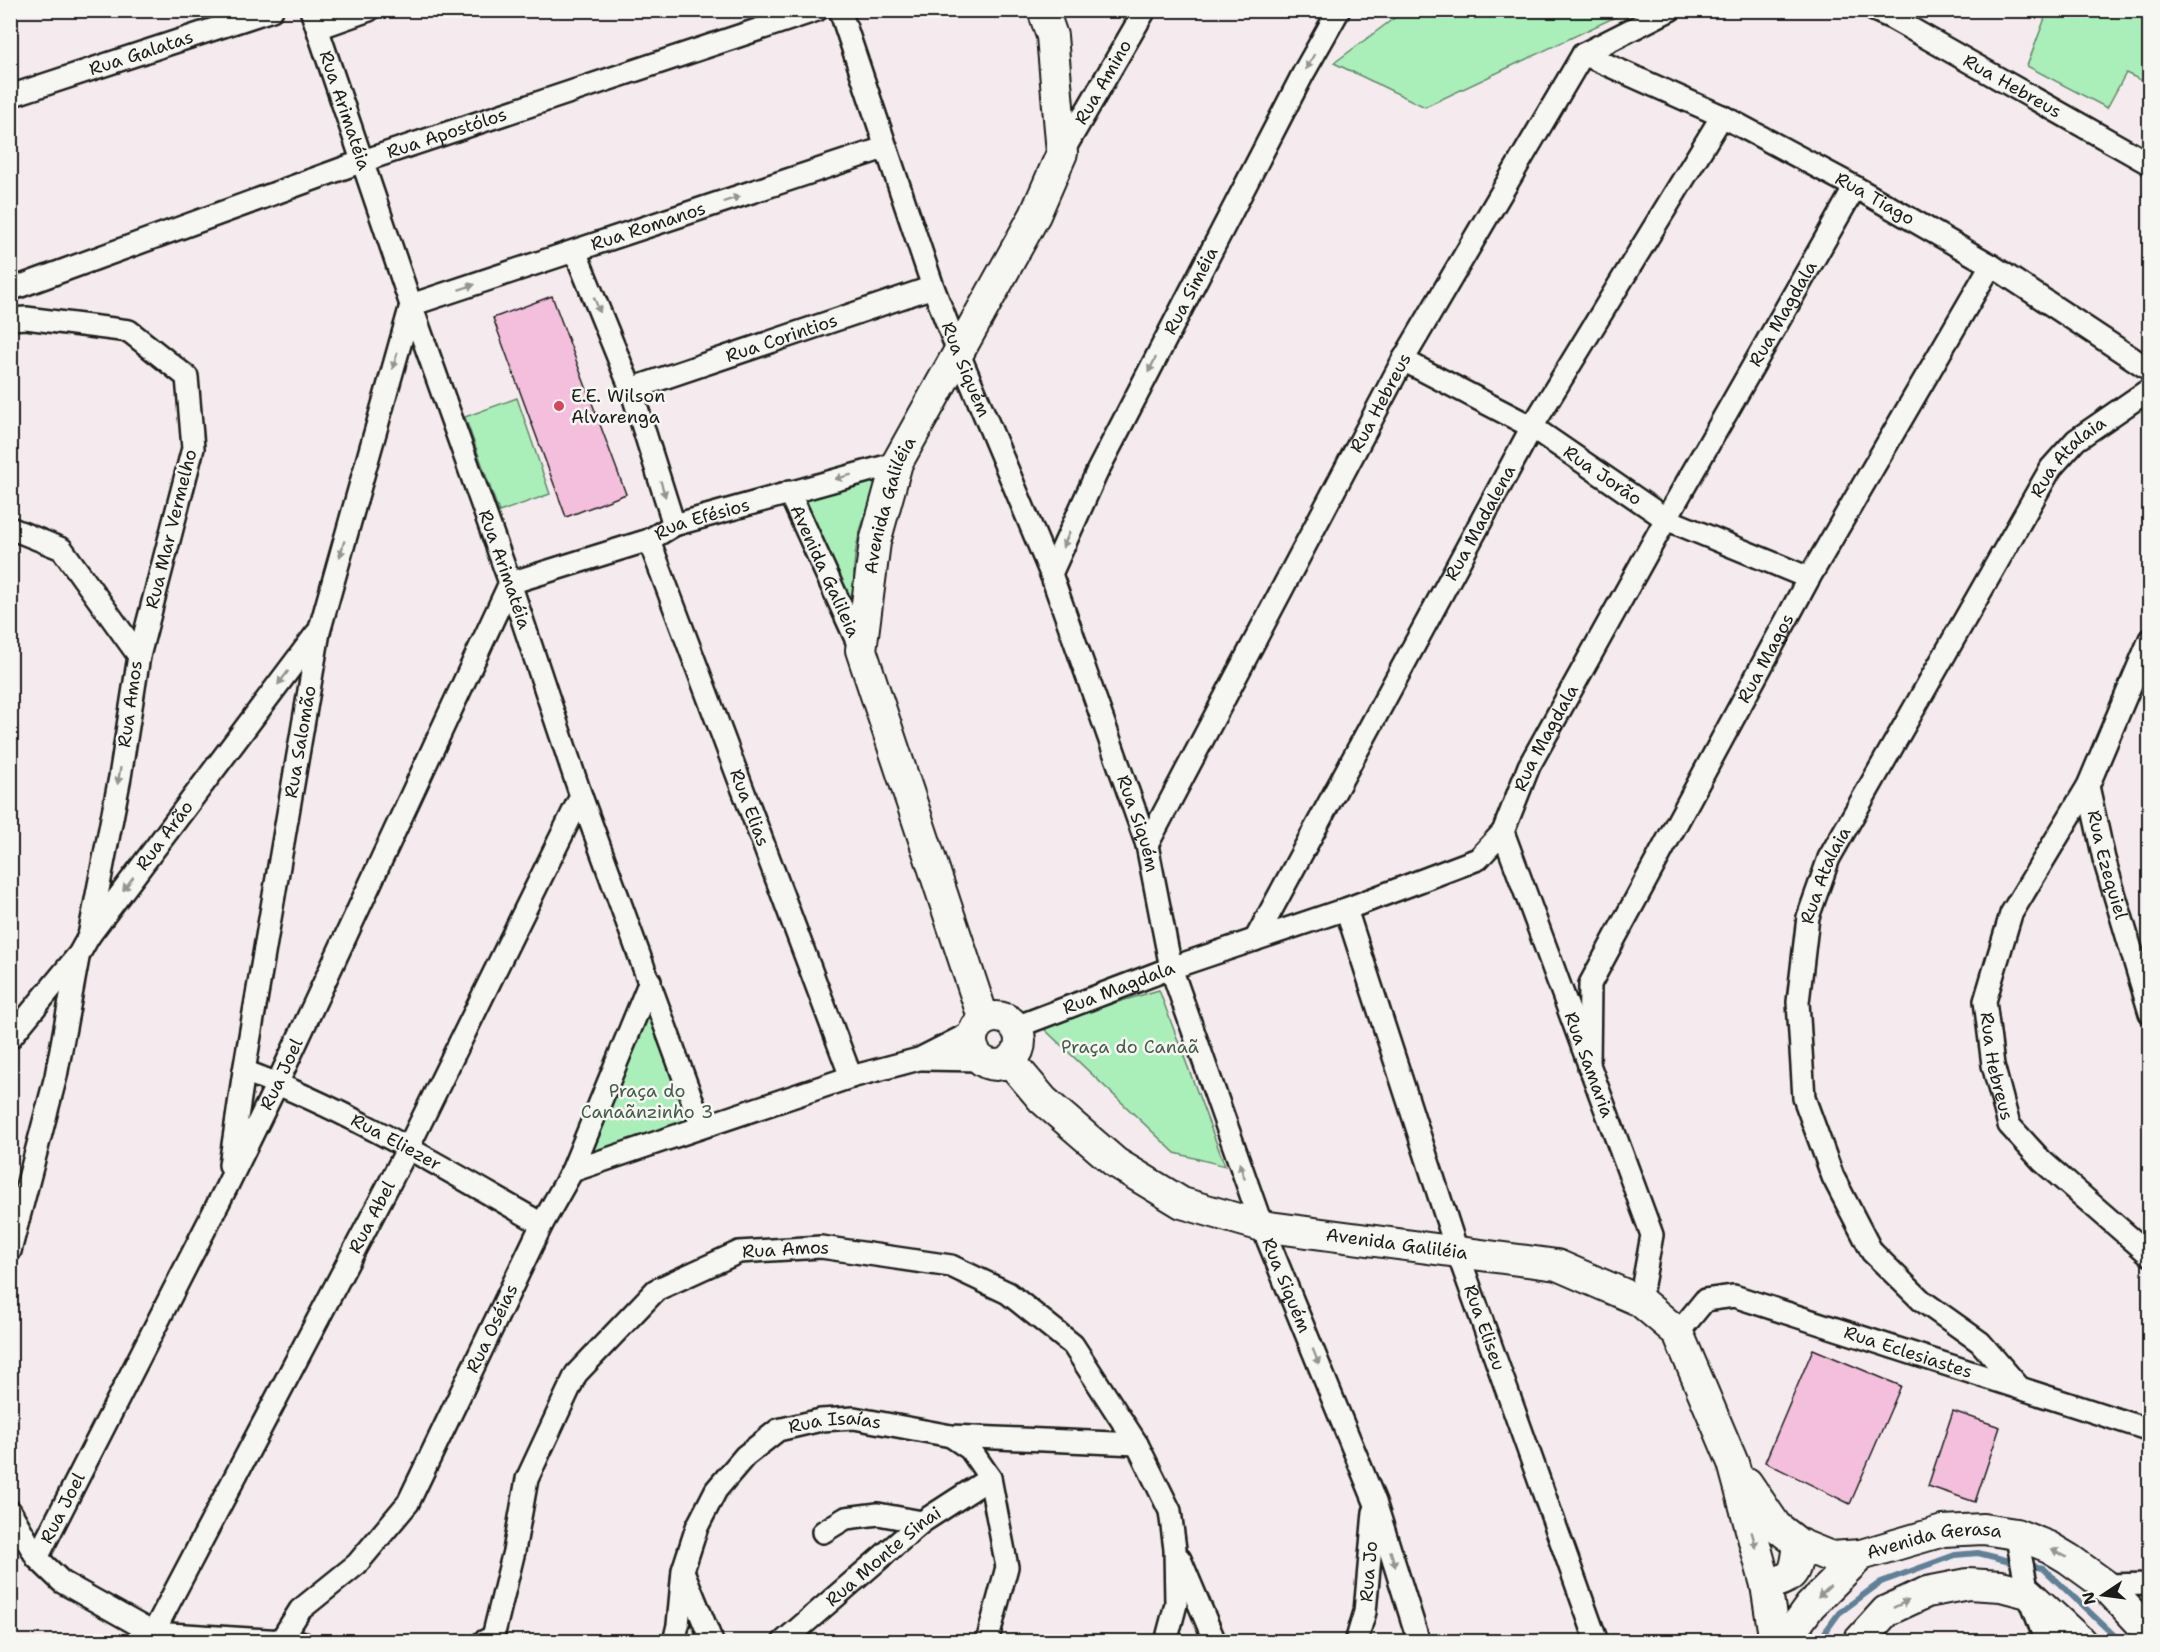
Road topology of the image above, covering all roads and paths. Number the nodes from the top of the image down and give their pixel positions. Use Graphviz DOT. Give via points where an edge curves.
graph roads {
  1 [pos="272,10"];
  2 [pos="369,10"];
  3 [pos="817,10"];
  4 [pos="840,10"];
  5 [pos="1044,10"];
  6 [pos="1145,10"];
  7 [pos="1339,10"];
  8 [pos="1670,10"];
  9 [pos="1874,10"];
  10 [pos="315,19"];
  11 [pos="1583,54"];
  12 [pos="10,96"];
  13 [pos="1722,116"];
  14 [pos="884,148"];
  15 [pos="1062,153"];
  16 [pos="363,160"];
  17 [pos="2150,164"];
  18 [pos="1855,187"];
  19 [pos="575,251"];
  20 [pos="1991,265"];
  21 [pos="933,287"];
  22 [pos="10,290"];
  23 [pos="411,305"];
  24 [pos="10,319"];
  25 [pos="959,354"];
  26 [pos="1403,360"];
  27 [pos="2150,370"];
  28 [pos="2150,388"];
  29 [pos="632,389"];
  30 [pos="1532,428"];
  31 [pos="897,463"];
  32 [pos="789,492"];
  33 [pos="1666,519"];
  34 [pos="674,525"];
  35 [pos="10,528"];
  36 [pos="649,540"];
  37 [pos="1051,574"];
  38 [pos="1809,578"];
  39 [pos="510,583"];
  40 [pos="319,632"];
  41 [pos="2150,639"];
  42 [pos="861,650"];
  43 [pos="140,656"];
  44 [pos="2088,786"];
  45 [pos="581,796"];
  46 [pos="1503,832"];
  47 [pos="1146,845"];
  48 [pos="1346,909"];
  49 [pos="1255,940"];
  50 [pos="84,945"];
  51 [pos="1171,968"];
  52 [pos="650,981"];
  53 [pos="2150,1014"];
  54 [pos="979,1025"];
  55 [pos="1017,1027"];
  56 [pos="10,1038"];
  57 [pos="919,1059"];
  58 [pos="995,1060"];
  59 [pos="1589,1067"];
  60 [pos="244,1071"];
  61 [pos="850,1077"];
  62 [pos="277,1084"];
  63 [pos="702,1127"];
  64 [pos="408,1148"];
  65 [pos="572,1171"];
  66 [pos="227,1186"];
  67 [pos="542,1224"];
  68 [pos="1262,1226"];
  69 [pos="10,1251"];
  70 [pos="1457,1251"];
  71 [pos="2150,1255"];
  72 [pos="1640,1300"];
  73 [pos="1677,1333"];
  74 [pos="2019,1387"];
  75 [pos="2150,1430"];
  76 [pos="951,1436"];
  77 [pos="1137,1444"];
  78 [pos="1733,1463"];
  79 [pos="990,1478"];
  80 [pos="1375,1502"];
  81 [pos="10,1511"];
  82 [pos="922,1522"];
  83 [pos="823,1532"];
  84 [pos="2018,1540"];
  85 [pos="1799,1544"];
  86 [pos="1175,1549"];
  87 [pos="1861,1555"];
  88 [pos="37,1558"];
  89 [pos="683,1570"];
  90 [pos="2026,1581"];
  91 [pos="2150,1584"];
  92 [pos="1766,1585"];
  93 [pos="2105,1585"];
  94 [pos="2150,1633"];
  95 [pos="144,1637"];
  96 [pos="291,1641"];
  97 [pos="483,1641"];
  98 [pos="674,1641"];
  99 [pos="711,1641"];
  100 [pos="783,1641"];
  101 [pos="987,1641"];
  102 [pos="1166,1641"];
  103 [pos="1215,1641"];
  104 [pos="1356,1641"];
  105 [pos="1419,1641"];
  106 [pos="1597,1641"];
  107 [pos="1775,1641"];
  108 [pos="1784,1641"];
  109 [pos="1858,1641"];
  110 [pos="2046,1641"];
  111 [pos="2080,1641"];
  1 -- 12 [label="street, Rua Galatas"];
  2 -- 10 [label="street"];
  3 -- 16 [label="street, Rua Apostólos"];
  4 -- 14 [label="street, Rua Siquém"];
  5 -- 15 [label="main road, Avenida Galiléia" via="1052,36"];
  6 -- 15 [label="street, Rua Amino"];
  7 -- 37 [label="street, Rua Siméia, one-way" via="1097,472"];
  8 -- 11 [label="street"];
  9 -- 17 [label="street, Rua Hebreus"];
  10 -- 16 [label="street, Rua Arimatéia"];
  11 -- 13 [label="street, Rua Tiago"];
  11 -- 26 [label="street, Rua Hebreus"];
  13 -- 18 [label="street, Rua Tiago"];
  13 -- 30 [label="street, Rua Madalena"];
  19 -- 14 [label="street, Rua Romanos, one-way"];
  14 -- 21 [label="street, Rua Siquém"];
  15 -- 25 [label="main road, Avenida Galiléia" via="1035,215"];
  16 -- 22 [label="street, Rua Apostólos"];
  16 -- 23 [label="street, Rua Arimatéia"];
  18 -- 20 [label="street, Rua Tiago"];
  18 -- 33 [label="street, Rua Magdala"];
  23 -- 19 [label="street, Rua Romanos, one-way"];
  19 -- 29 [label="street, one-way"];
  20 -- 27 [label="street, Rua Tiago"];
  20 -- 38 [label="street, Rua Magos"];
  21 -- 25 [label="street, Rua Siquém"];
  21 -- 29 [label="street, Rua Corintios"];
  23 -- 39 [label="street, Rua Arimatéia"];
  23 -- 40 [label="street, Rua Salomão, one-way"];
  24 -- 43 [label="street, Rua Mar Vermelho" via="129,331 187,377 193,448"];
  25 -- 31 [label="main road, Avenida Galiléia"];
  25 -- 37 [label="street, Rua Siquém"];
  26 -- 30 [label="street, Rua Jorão"];
  26 -- 47 [label="street, Rua Hebreus"];
  28 -- 74 [label="street, Rua Atalaia" via="2076,440 2051,468 1829,858 1808,917 1798,1002 1804,1098 1833,1177 1872,1252 1921,1300 1980,1342"];
  29 -- 34 [label="street, one-way"];
  30 -- 33 [label="street, Rua Jorão"];
  30 -- 49 [label="street, Rua Madalena"];
  31 -- 32 [label="street, Rua Efésios, one-way"];
  31 -- 42 [label="main road, Avenida Galiléia" via="874,542"];
  32 -- 34 [label="street, Rua Efésios"];
  32 -- 42 [label="street, Avenida Galileia"];
  33 -- 38 [label="street, Rua Jorão"];
  33 -- 46 [label="street, Rua Magdala" via="1529,766"];
  34 -- 36 [label="street, Rua Efésios"];
  35 -- 43 [label="street, Rua Amos" via="62,549"];
  36 -- 39 [label="street, Rua Efésios"];
  36 -- 61 [label="street, Rua Elias"];
  37 -- 47 [label="street, Rua Siquém"];
  38 -- 59 [label="street, Rua Magos" via="1590,984"];
  39 -- 45 [label="street, Rua Arimatéia"];
  39 -- 62 [label="street, Rua Joel"];
  40 -- 50 [label="street, Rua Arão, one-way"];
  40 -- 60 [label="street, Rua Salomão"];
  41 -- 44 [label="street, Rua Hebreus"];
  42 -- 54 [label="main road, Avenida Galiléia"];
  43 -- 50 [label="street, Rua Amos, one-way" via="120,777"];
  44 -- 53 [label="street, Rua Ezequiel" via="2104,859"];
  44 -- 71 [label="street, Rua Hebreus" via="2011,914 1985,1001 1993,1065 2009,1125 2042,1161"];
  45 -- 52 [label="street, Rua Arimatéia"];
  45 -- 64 [label="street, Rua Abel"];
  46 -- 48 [label="street, Rua Magdala" via="1478,859"];
  46 -- 59 [label="street, Rua Samaria"];
  47 -- 51 [label="street, Rua Siquém"];
  48 -- 49 [label="street, Rua Magdala"];
  48 -- 70 [label="street, Rua Eliseu"];
  49 -- 51 [label="street, Rua Magdala"];
  50 -- 56 [label="street, Rua Arão"];
  50 -- 69 [label="street, Rua Amos" via="56,1076"];
  51 -- 55 [label="street, Rua Magdala"];
  68 -- 51 [label="street, Rua Siquém, one-way"];
  52 -- 63 [label="street, Rua Arimatéia"];
  52 -- 65 [label="street, Rua Oséias"];
  54 -- 55 [label="main road" via="1002,1017"];
  54 -- 57 [label="street"];
  54 -- 58 [label="main road" via="973,1047"];
  55 -- 58 [label="main road" via="1020,1046 1014,1057"];
  57 -- 58 [label="street"];
  57 -- 61 [label="street"];
  58 -- 68 [label="main road, Avenida Galiléia" via="1116,1163 1182,1203"];
  59 -- 72 [label="street, Rua Samaria" via="1652,1235"];
  60 -- 62 [label="street, Rua Eliezer"];
  60 -- 66 [label="street, Rua Salomão"];
  61 -- 63 [label="street"];
  62 -- 64 [label="street, Rua Eliezer"];
  62 -- 66 [label="street, Rua Joel"];
  63 -- 65 [label="street"];
  64 -- 67 [label="street, Rua Eliezer"];
  64 -- 95 [label="street, Rua Abel"];
  65 -- 67 [label="street, Rua Oséias"];
  66 -- 88 [label="street, Rua Joel"];
  67 -- 96 [label="street, Rua Oséias" via="408,1503 357,1564 300,1610"];
  68 -- 70 [label="main road, Avenida Galiléia"];
  68 -- 80 [label="street, Rua Siquém, one-way"];
  70 -- 72 [label="main road, Avenida Galiléia" via="1557,1265"];
  70 -- 106 [label="street, Rua Eliseu"];
  72 -- 73 [label="main road, Avenida Galiléia"];
  73 -- 74 [label="street, Rua Eclesiastes" via="1705,1300 1734,1296"];
  73 -- 78 [label="main road, Avenida Galiléia"];
  74 -- 75 [label="street, Rua Eclesiastes"];
  76 -- 77 [label="street, Rua Isaías"];
  76 -- 79 [label="street" via="970,1449"];
  76 -- 89 [label="street, Rua Isaías" via="854,1419 821,1420 778,1430 745,1456 716,1490 697,1527"];
  77 -- 86 [label="street, Rua Amos" via="1170,1511"];
  77 -- 97 [label="street, Rua Amos" via="1073,1345 1008,1293 951,1266 821,1247 739,1252 656,1290 576,1374 526,1479 493,1637"];
  78 -- 85 [label="main road, Avenida Galiléia" via="1776,1526"];
  78 -- 92 [label="main road, Avenida Galiléia, one-way"];
  79 -- 82 [label="street, Rua Monte Sinai"];
  79 -- 101 [label="street" via="1007,1567"];
  80 -- 104 [label="street, Rua Jo" via="1365,1612"];
  80 -- 105 [label="street, Rua Siquém, one-way"];
  81 -- 88 [label="street"];
  82 -- 83 [label="street" via="878,1514 846,1518"];
  82 -- 100 [label="street, Rua Monte Sinai"];
  84 -- 87 [label="main road, Avenida Gerasa" via="1983,1529 1943,1531"];
  84 -- 90 [label="street, Avenida Gerasa"];
  93 -- 84 [label="main road, Avenida Gerasa, one-way" via="2049,1547"];
  85 -- 87 [label="main road, Avenida Galiléia" via="1831,1557"];
  85 -- 92 [label="main road" via="1795,1569 1786,1580"];
  86 -- 102 [label="street, Rua Amos" via="1176,1604"];
  86 -- 103 [label="street, Rua Amos"];
  87 -- 108 [label="main road, Avenida Gerasa, one-way" via="1810,1606"];
  88 -- 95 [label="street" via="62,1582"];
  89 -- 98 [label="street, Rua Isaías"];
  89 -- 99 [label="street"];
  109 -- 90 [label="main road, one-way" via="1886,1611 1927,1592 1968,1584 2001,1586"];
  90 -- 110 [label="street, Avenida Gerasa"];
  90 -- 111 [label="main road"];
  91 -- 93 [label="street"];
  92 -- 107 [label="main road, Avenida Galiléia"];
  93 -- 94 [label="main road, Avenida Gerasa"];
  95 -- 96 [label="street"];
}
